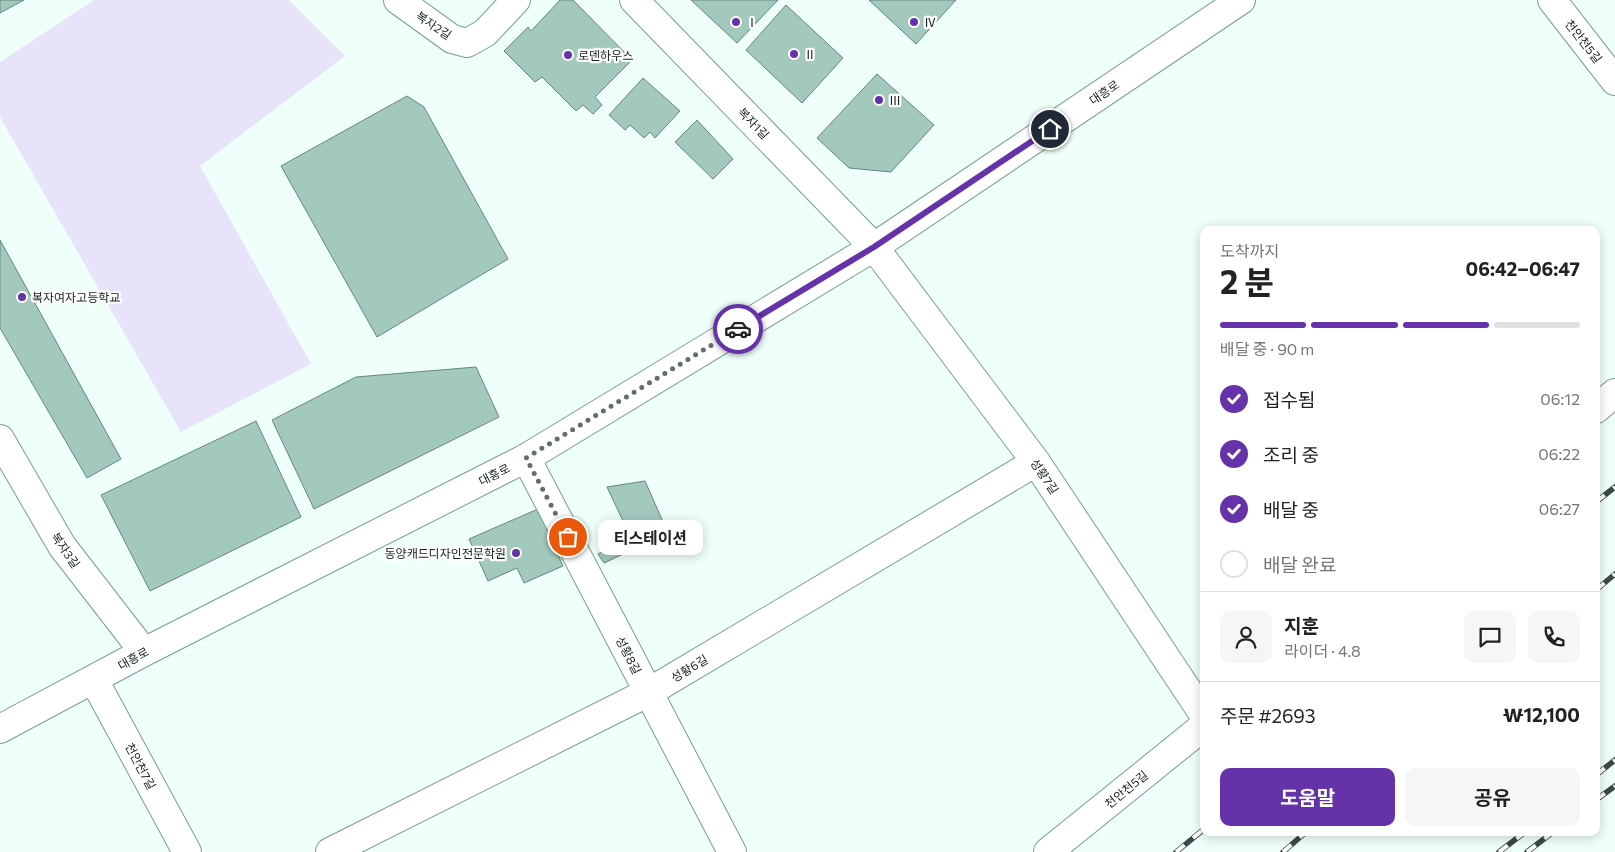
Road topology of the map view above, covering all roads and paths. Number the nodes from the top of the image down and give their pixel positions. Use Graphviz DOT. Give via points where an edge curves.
graph roads {
  1 [pos="398,0"];
  2 [pos="516,0"];
  3 [pos="1242,0"];
  4 [pos="1552,0"];
  5 [pos="648,5"];
  6 [pos="1615,81"];
  7 [pos="874,247"];
  8 [pos="1615,394"];
  9 [pos="1600,406"];
  10 [pos="0,439"];
  11 [pos="526,458"];
  12 [pos="1036,462"];
  13 [pos="144,652"];
  14 [pos="94,680"];
  15 [pos="649,692"];
  16 [pos="1200,709"];
  17 [pos="0,729"];
  18 [pos="1200,729"];
  19 [pos="187,852"];
  20 [pos="330,852"];
  21 [pos="732,852"];
  22 [pos="1048,852"];
  1 -- 2 [label="street, 복자2길" via="452,38 467,43 485,33"];
  3 -- 7 [label="street, 대흥로"];
  4 -- 6 [label="street, 천안천5길"];
  5 -- 7 [label="street, 복자1길"];
  7 -- 11 [label="street, 대흥로"];
  7 -- 12 [label="street, 성황7길"];
  8 -- 9 [label="street"];
  10 -- 13 [label="street, 복자3길" via="62,546"];
  11 -- 13 [label="street, 대흥로"];
  11 -- 15 [label="street, 성황8길"];
  12 -- 15 [label="street, 성황6길"];
  12 -- 16 [label="street, 성황7길"];
  13 -- 14 [label="street, 대흥로"];
  14 -- 17 [label="street, 대흥로"];
  14 -- 19 [label="street, 천안천7길"];
  15 -- 20 [label="street, 성황6길"];
  15 -- 21 [label="street, 성황8길"];
  18 -- 22 [label="street, 천안천5길"];
}
